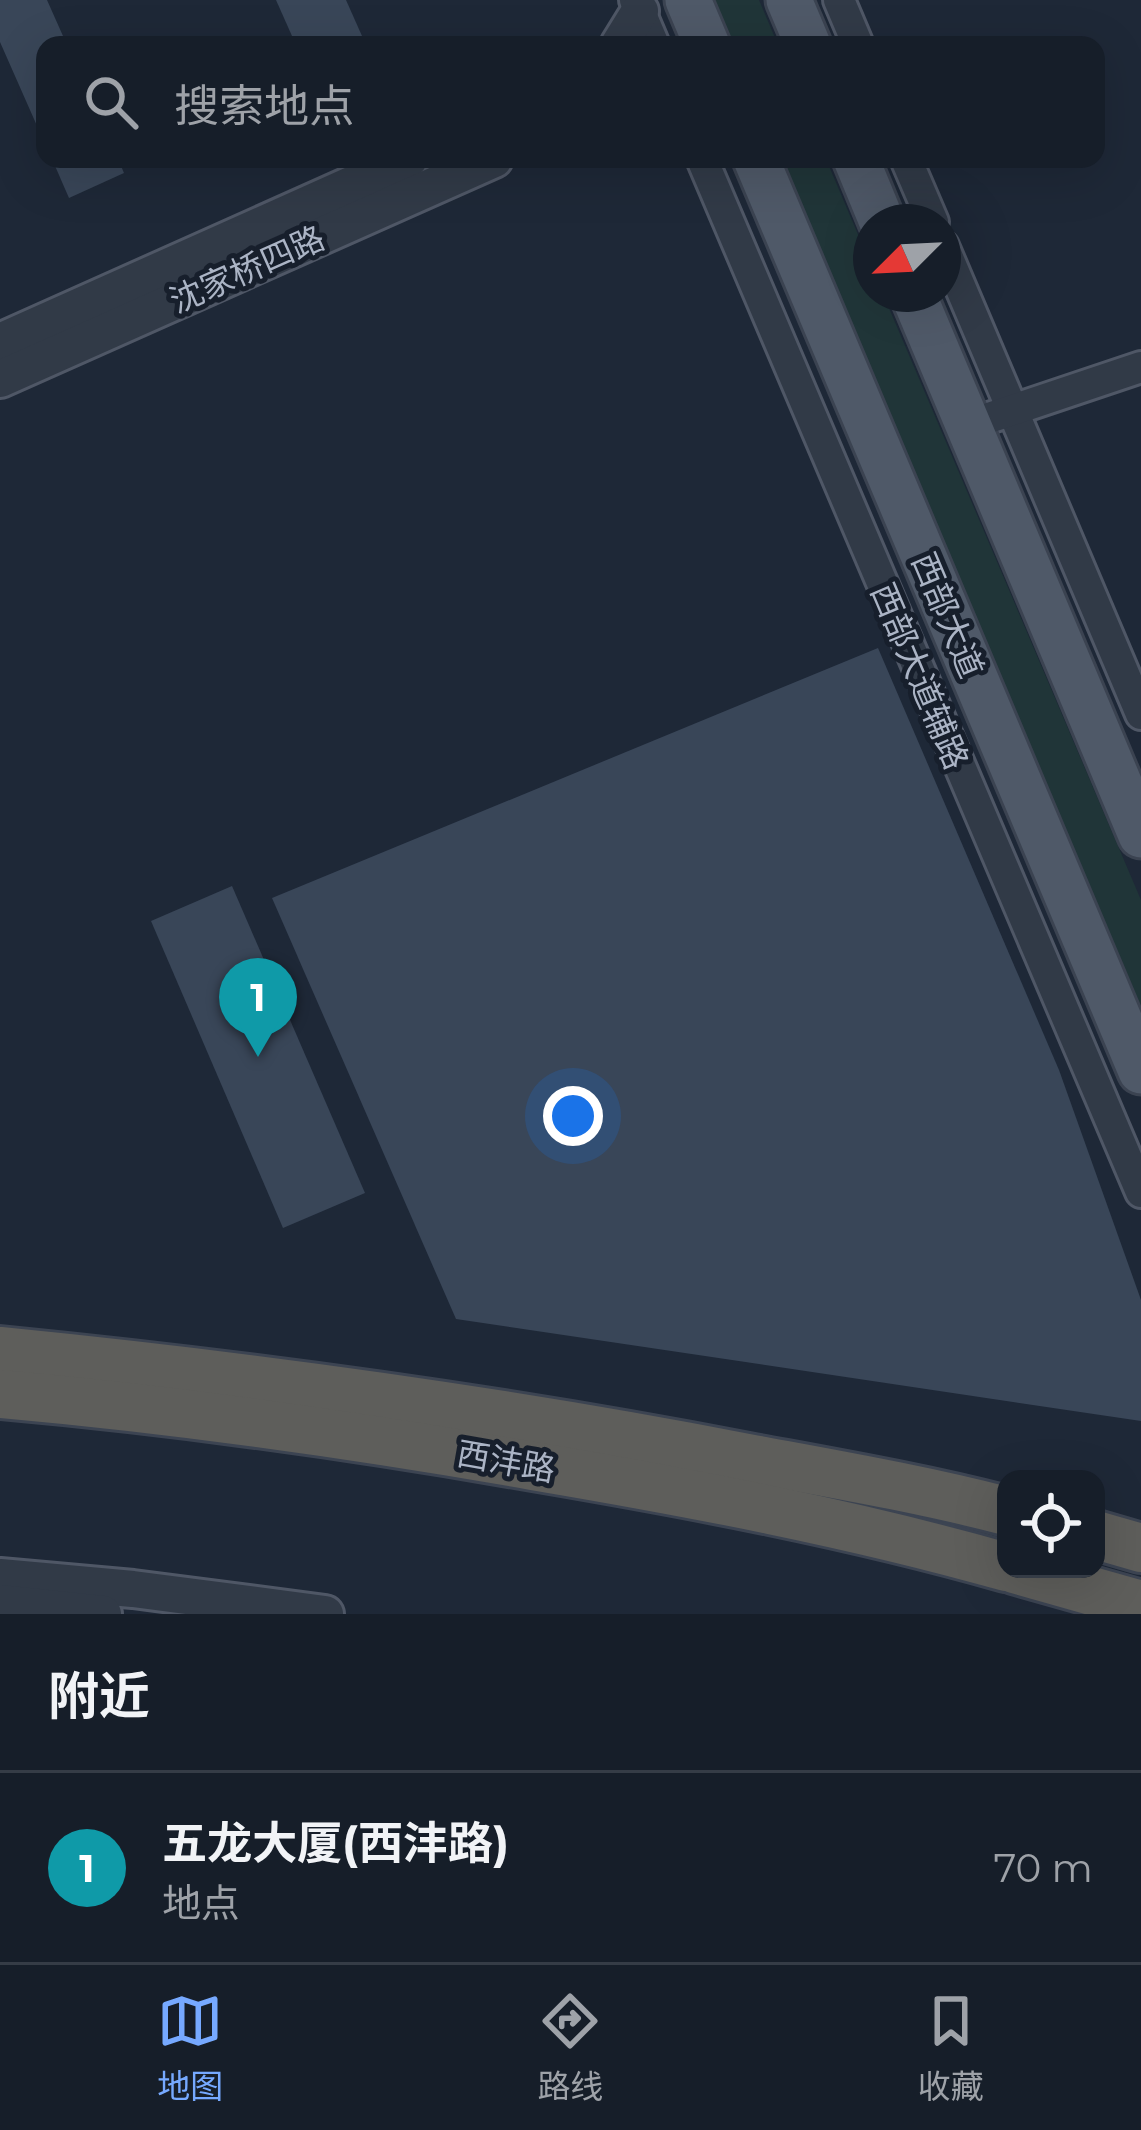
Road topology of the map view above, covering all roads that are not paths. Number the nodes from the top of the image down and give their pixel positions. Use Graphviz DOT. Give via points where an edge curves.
graph roads {
  1 [pos="688,0"];
  2 [pos="789,0"];
  3 [pos="839,0"];
  4 [pos="703,36"];
  5 [pos="804,36"];
  6 [pos="854,36"];
  7 [pos="389,168"];
  8 [pos="474,168"];
  9 [pos="706,168"];
  10 [pos="759,168"];
  11 [pos="860,168"];
  12 [pos="910,168"];
  13 [pos="875,204"];
  14 [pos="925,204"];
  15 [pos="961,288"];
  16 [pos="921,312"];
  17 [pos="0,341"];
  18 [pos="1141,367"];
  19 [pos="0,379"];
  20 [pos="1012,408"];
  21 [pos="968,425"];
  22 [pos="1141,714"];
  23 [pos="1141,835"];
  24 [pos="1141,1071"];
  25 [pos="1141,1192"];
  26 [pos="0,1351"];
  27 [pos="0,1394"];
  28 [pos="997,1509"];
  29 [pos="1105,1538"];
  30 [pos="1141,1548"];
  31 [pos="997,1564"];
  32 [pos="0,1576"];
  33 [pos="1045,1578"];
  34 [pos="131,1601"];
  35 [pos="0,1603"];
  36 [pos="1141,1605"];
  37 [pos="104,1614"];
  38 [pos="326,1614"];
  1 -- 4 [label="main road"];
  2 -- 5 [label="main road"];
  3 -- 6 [label="street"];
  7 -- 17 [label="street, 沈家桥四路"];
  8 -- 19 [label="street, 沈家桥四路"];
  9 -- 25 [label="street, 西部大道辅路"];
  10 -- 24 [label="main road, 西部大道"];
  11 -- 13 [label="main road"];
  12 -- 14 [label="street"];
  15 -- 20 [label="street"];
  16 -- 21 [label="main road"];
  18 -- 20 [label="street"];
  20 -- 21 [label="street"];
  20 -- 22 [label="street"];
  21 -- 23 [label="main road"];
  26 -- 28 [label="highway, 西沣路" via="210,1372 632,1436"];
  27 -- 31 [label="highway, 西沣路" via="327,1431 596,1476"];
  29 -- 30 [label="highway"];
  32 -- 34 [label="street"];
  33 -- 36 [label="highway, 西沣路"];
  34 -- 38 [label="street"];
  35 -- 37 [label="street"];
}
